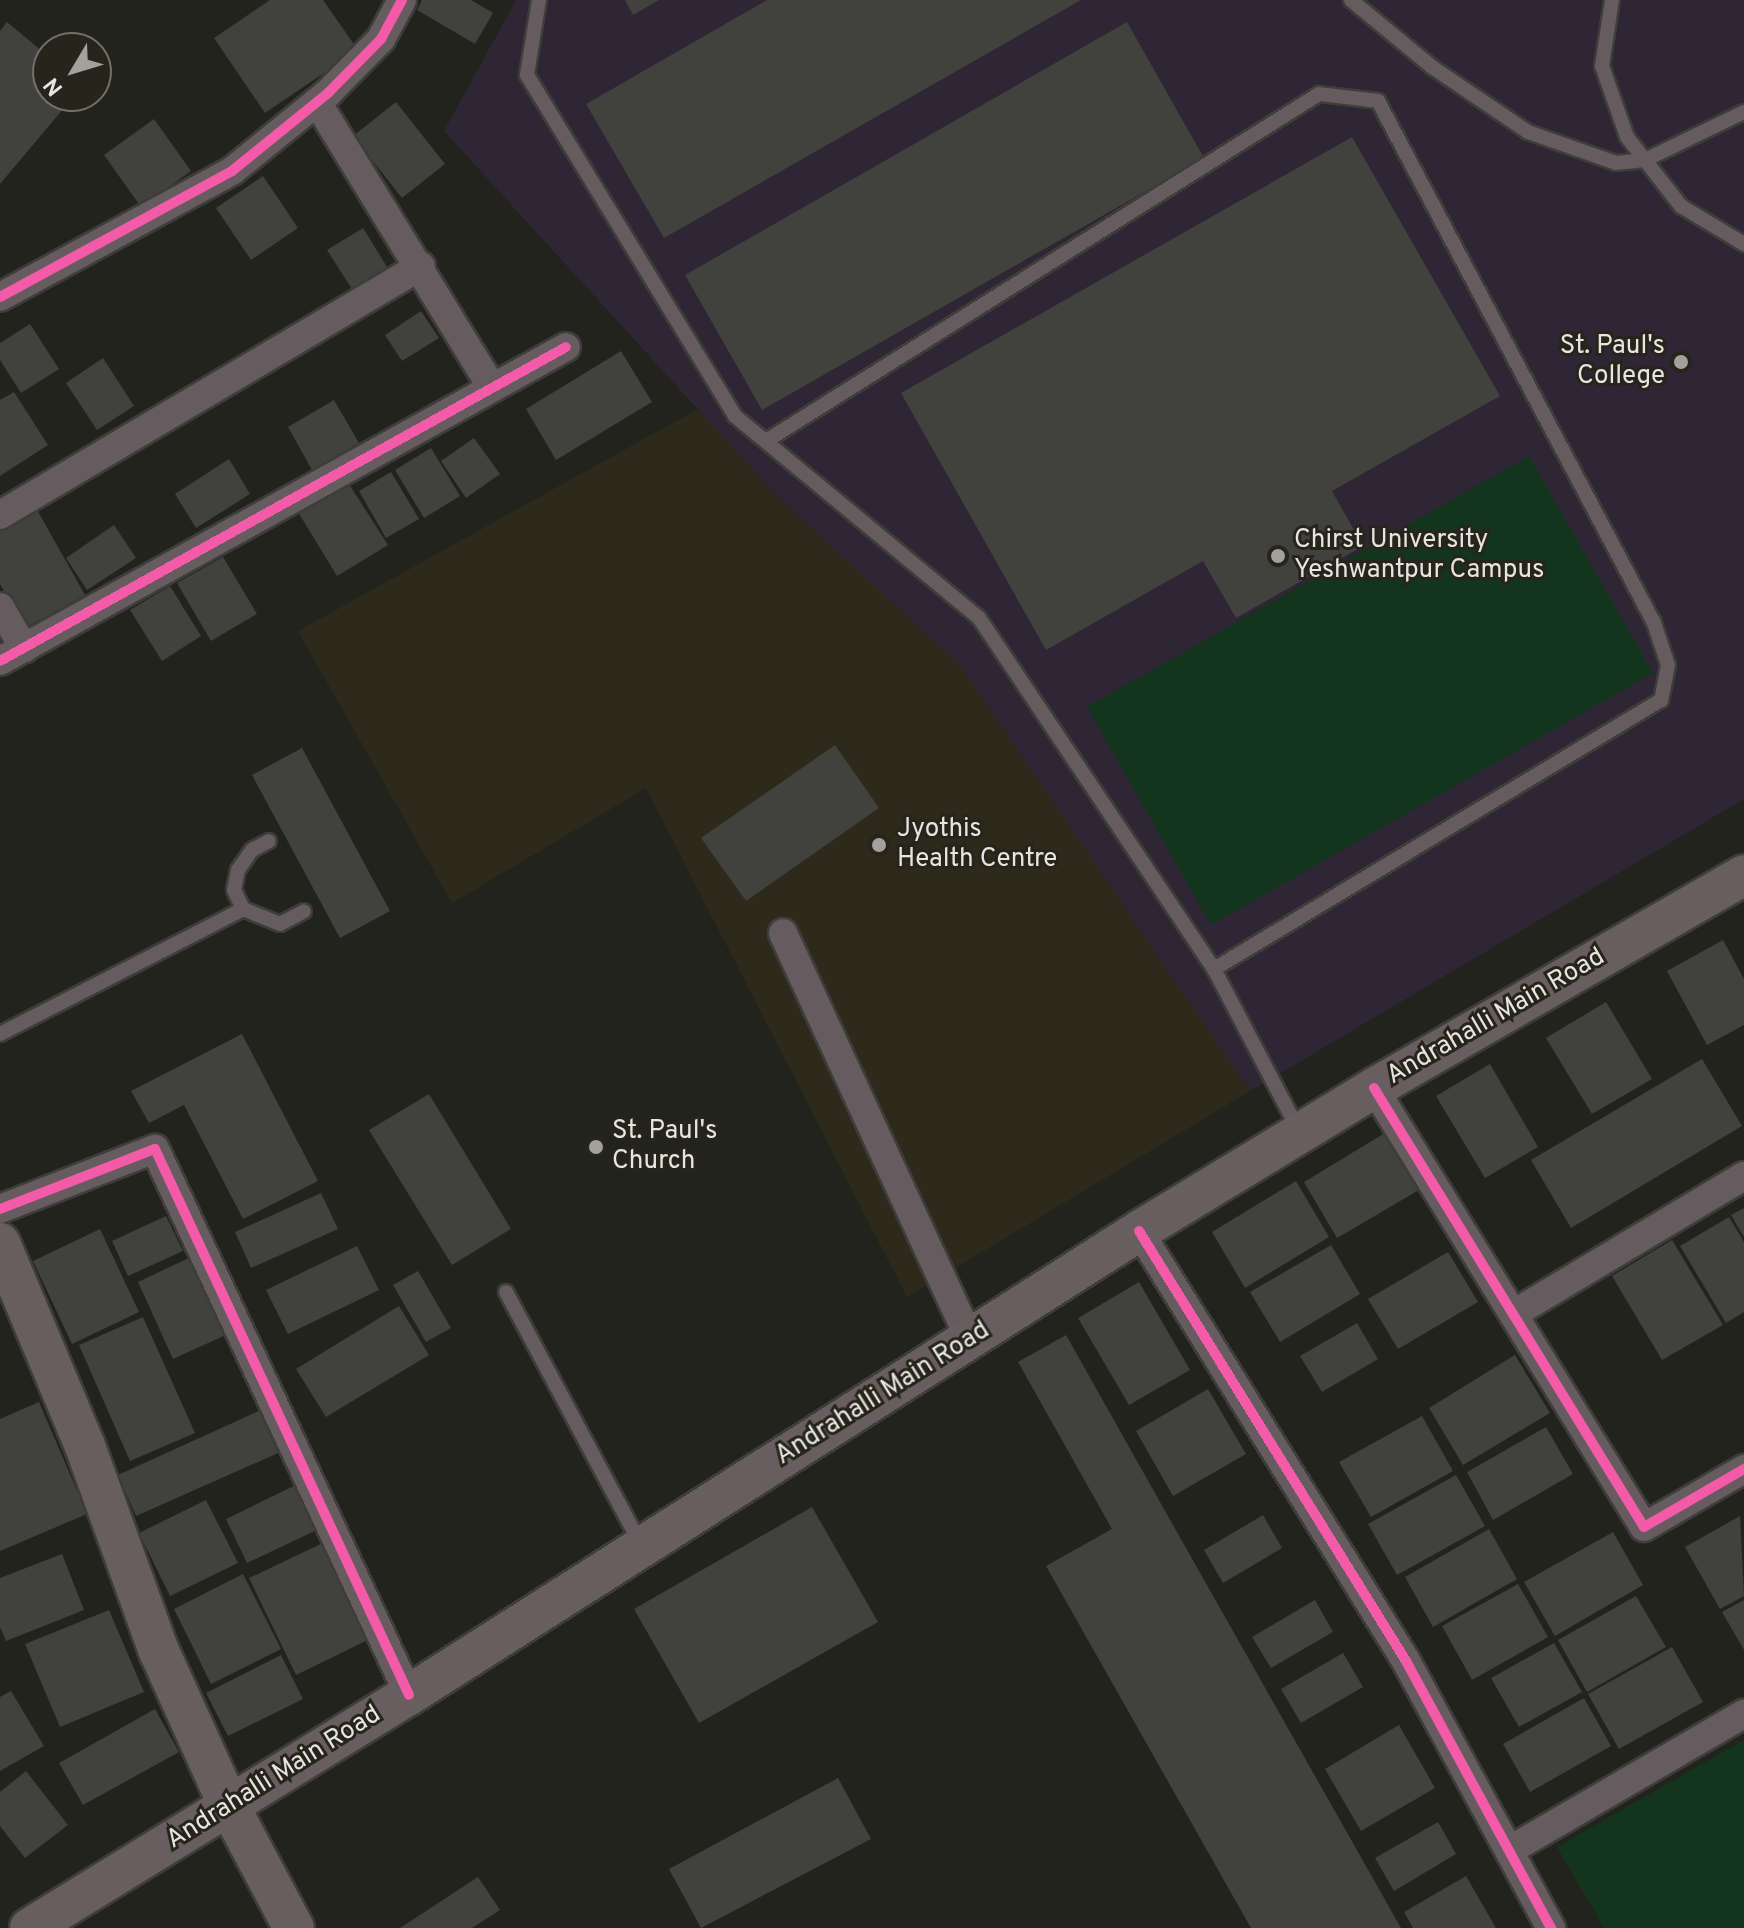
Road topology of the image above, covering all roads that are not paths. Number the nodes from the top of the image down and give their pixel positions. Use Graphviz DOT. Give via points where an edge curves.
graph roads {
  1 [pos="402,0"];
  2 [pos="539,0"];
  3 [pos="1351,0"];
  4 [pos="1612,0"];
  5 [pos="317,102"];
  6 [pos="1744,112"];
  7 [pos="1645,160"];
  8 [pos="1744,244"];
  9 [pos="421,266"];
  10 [pos="0,297"];
  11 [pos="566,347"];
  12 [pos="492,388"];
  13 [pos="766,441"];
  14 [pos="0,515"];
  15 [pos="0,607"];
  16 [pos="12,654"];
  17 [pos="269,841"];
  18 [pos="1744,875"];
  19 [pos="243,909"];
  20 [pos="304,911"];
  21 [pos="783,933"];
  22 [pos="1214,969"];
  23 [pos="0,1034"];
  24 [pos="1374,1088"];
  25 [pos="1300,1133"];
  26 [pos="1744,1176"];
  27 [pos="0,1209"];
  28 [pos="1139,1231"];
  29 [pos="0,1243"];
  30 [pos="506,1292"];
  31 [pos="1515,1313"];
  32 [pos="970,1339"];
  33 [pos="1744,1469"];
  34 [pos="643,1547"];
  35 [pos="409,1695"];
  36 [pos="1744,1714"];
  37 [pos="229,1806"];
  38 [pos="1510,1850"];
  39 [pos="30,1928"];
  40 [pos="294,1928"];
  41 [pos="1551,1928"];
  1 -- 5 [label="street" via="381,39"];
  2 -- 13 [label="lane" via="527,75 735,416"];
  3 -- 7 [label="lane" via="1432,67 1528,132 1616,163"];
  4 -- 7 [label="lane" via="1602,66 1627,137"];
  5 -- 9 [label="street"];
  5 -- 10 [label="street" via="232,171"];
  6 -- 7 [label="lane"];
  7 -- 8 [label="lane" via="1681,206"];
  9 -- 12 [label="street"];
  9 -- 14 [label="street"];
  11 -- 12 [label="street"];
  12 -- 16 [label="street"];
  13 -- 22 [label="lane" via="979,618"];
  13 -- 22 [label="lane" via="1319,94 1378,101 1654,623 1668,665 1661,700"];
  15 -- 16 [label="street"];
  17 -- 19 [label="lane" via="252,850 238,870 234,890"];
  18 -- 24 [label="main road, Andrahalli Main Road"];
  19 -- 20 [label="lane" via="280,924"];
  19 -- 23 [label="lane"];
  21 -- 32 [label="street"];
  22 -- 25 [label="lane"];
  24 -- 25 [label="main road, Andrahalli Main Road"];
  24 -- 31 [label="street"];
  25 -- 28 [label="main road, Andrahalli Main Road"];
  26 -- 31 [label="street"];
  27 -- 35 [label="street" via="155,1149"];
  28 -- 32 [label="main road, Andrahalli Main Road"];
  28 -- 38 [label="street" via="1406,1661"];
  29 -- 37 [label="main road" via="85,1446 159,1651"];
  30 -- 34 [label="lane"];
  31 -- 33 [label="street" via="1644,1527"];
  32 -- 34 [label="main road, Andrahalli Main Road"];
  34 -- 35 [label="main road, Andrahalli Main Road"];
  35 -- 37 [label="main road, Andrahalli Main Road"];
  36 -- 38 [label="street"];
  37 -- 39 [label="main road, Andrahalli Main Road"];
  37 -- 40 [label="main road"];
  38 -- 41 [label="street"];
}
